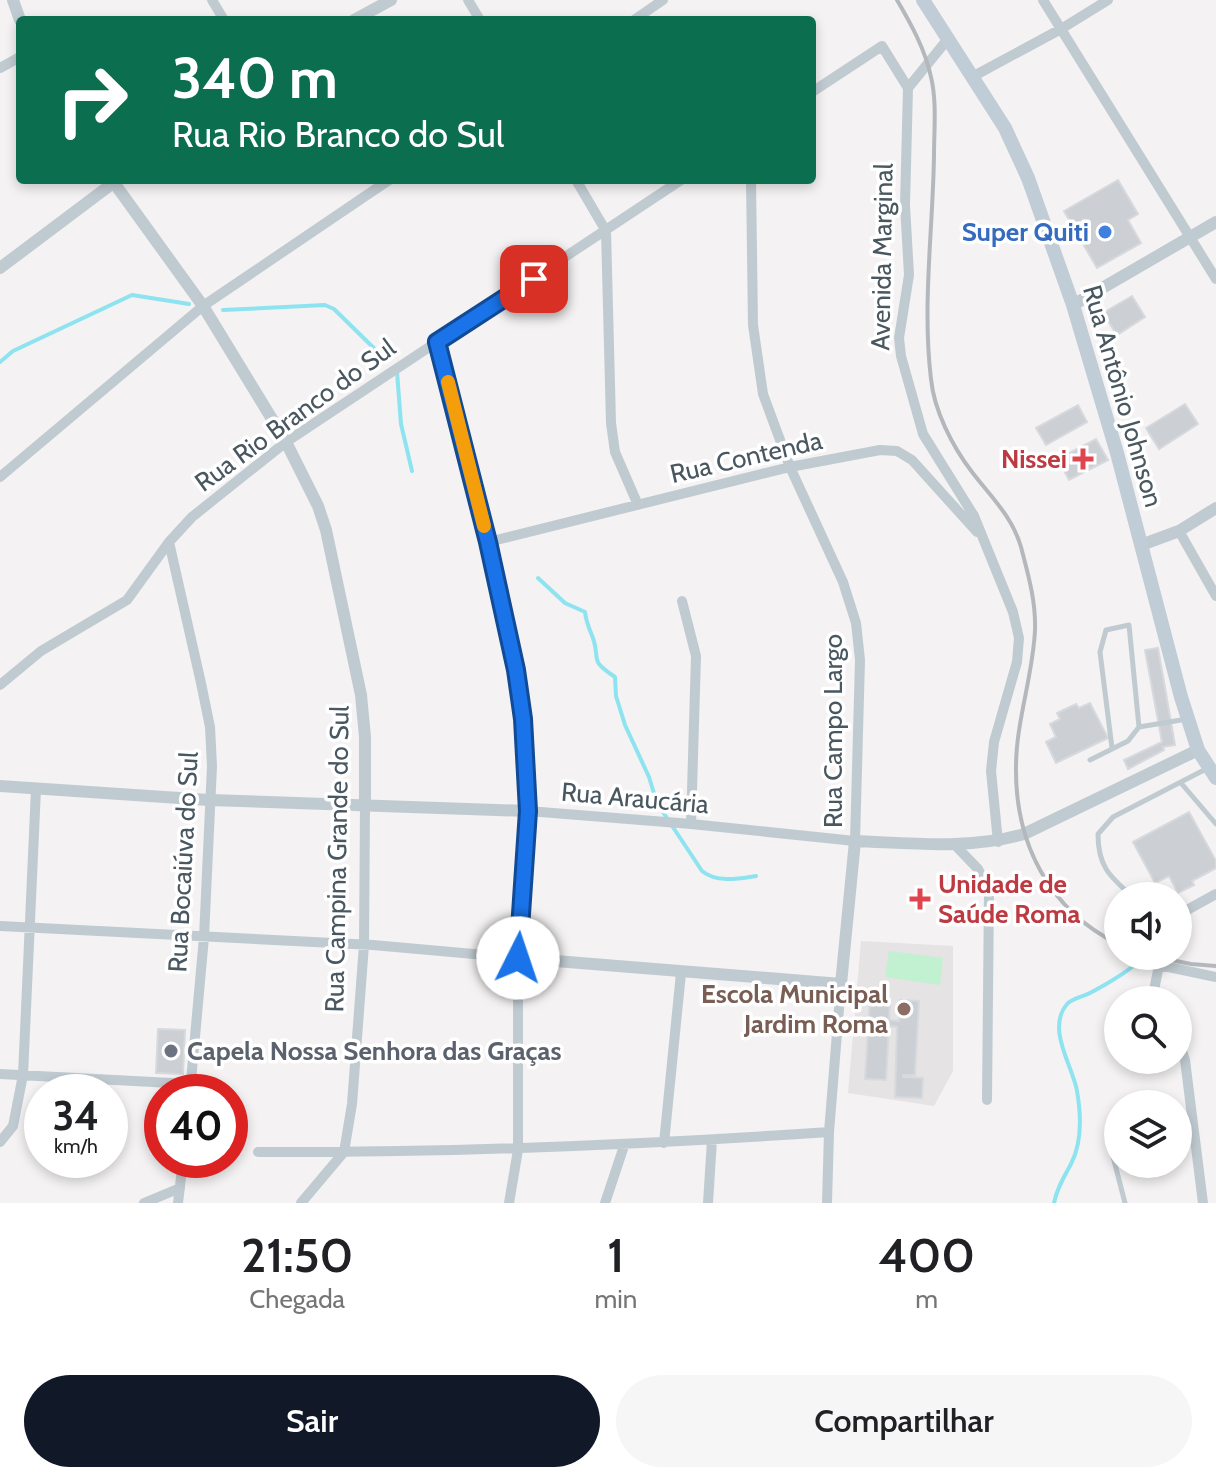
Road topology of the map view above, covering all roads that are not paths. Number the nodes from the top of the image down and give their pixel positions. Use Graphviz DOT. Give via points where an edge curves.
graph roads {
  1 [pos="389,0"];
  2 [pos="663,0"];
  3 [pos="923,0"];
  4 [pos="1043,0"];
  5 [pos="1108,0"];
  6 [pos="647,5"];
  7 [pos="361,16"];
  8 [pos="1061,29"];
  9 [pos="947,40"];
  10 [pos="972,77"];
  11 [pos="908,88"];
  12 [pos="816,89"];
  13 [pos="110,184"];
  14 [pos="116,184"];
  15 [pos="383,184"];
  16 [pos="578,184"];
  17 [pos="675,184"];
  18 [pos="751,184"];
  19 [pos="1216,222"];
  20 [pos="606,231"];
  21 [pos="1190,237"];
  22 [pos="0,268"];
  23 [pos="1216,279"];
  24 [pos="1073,305"];
  25 [pos="203,306"];
  26 [pos="437,342"];
  27 [pos="286,442"];
  28 [pos="790,467"];
  29 [pos="0,477"];
  30 [pos="638,505"];
  31 [pos="1216,508"];
  32 [pos="1179,531"];
  33 [pos="981,537"];
  34 [pos="169,542"];
  35 [pos="488,542"];
  36 [pos="1141,545"];
  37 [pos="1216,596"];
  38 [pos="682,601"];
  39 [pos="0,685"];
  40 [pos="1188,719"];
  41 [pos="1139,727"];
  42 [pos="1112,748"];
  43 [pos="1198,750"];
  44 [pos="1090,760"];
  45 [pos="1213,773"];
  46 [pos="1181,783"];
  47 [pos="0,786"];
  48 [pos="36,789"];
  49 [pos="209,800"];
  50 [pos="365,806"];
  51 [pos="528,811"];
  52 [pos="691,824"];
  53 [pos="1216,824"];
  54 [pos="855,841"];
  55 [pos="998,842"];
  56 [pos="955,845"];
  57 [pos="1115,882"];
  58 [pos="1216,894"];
  59 [pos="1192,907"];
  60 [pos="0,926"];
  61 [pos="29,929"];
  62 [pos="204,937"];
  63 [pos="364,945"];
  64 [pos="518,958"];
  65 [pos="1192,970"];
  66 [pos="681,973"];
  67 [pos="1216,977"];
  68 [pos="841,984"];
  69 [pos="0,1074"];
  70 [pos="191,1074"];
  71 [pos="1187,1074"];
  72 [pos="23,1075"];
  73 [pos="144,1084"];
  74 [pos="987,1100"];
  75 [pos="829,1132"];
  76 [pos="712,1140"];
  77 [pos="0,1142"];
  78 [pos="664,1143"];
  79 [pos="624,1146"];
  80 [pos="518,1150"];
  81 [pos="258,1152"];
  82 [pos="344,1152"];
  83 [pos="181,1178"];
  84 [pos="1119,1178"];
  85 [pos="180,1188"];
  86 [pos="144,1203"];
  87 [pos="178,1203"];
  88 [pos="301,1203"];
  89 [pos="509,1203"];
  90 [pos="605,1203"];
  91 [pos="708,1203"];
  92 [pos="827,1203"];
  93 [pos="1125,1203"];
  94 [pos="1203,1203"];
  1 -- 7 [label="street"];
  2 -- 6 [label="street"];
  3 -- 9 [label="main road, Rua Antônio Johnson"];
  4 -- 8 [label="street"];
  5 -- 8 [label="street"];
  8 -- 10 [label="street"];
  8 -- 21 [label="street"];
  9 -- 10 [label="main road, Rua Antônio Johnson"];
  9 -- 11 [label="street"];
  10 -- 24 [label="main road, Rua Antônio Johnson" via="1005,128 1028,178"];
  11 -- 12 [label="street" via="882,46"];
  11 -- 33 [label="street, Avenida Marginal" via="909,275 899,323 901,356 923,434 974,516"];
  13 -- 22 [label="street"];
  14 -- 25 [label="street, Rua Campina Grande do Sul"];
  15 -- 25 [label="street"];
  16 -- 20 [label="street"];
  17 -- 20 [label="street, Rua Rio Branco do Sul"];
  18 -- 28 [label="street, Rua Campo Largo" via="753,325 763,394"];
  19 -- 21 [label="street"];
  20 -- 26 [label="street, Rua Rio Branco do Sul"];
  20 -- 30 [label="street" via="611,423 615,452"];
  21 -- 23 [label="street"];
  21 -- 24 [label="street"];
  24 -- 36 [label="main road, Rua Antônio Johnson"];
  25 -- 27 [label="street, Rua Campina Grande do Sul"];
  25 -- 29 [label="street"];
  26 -- 27 [label="street, Rua Rio Branco do Sul"];
  26 -- 35 [label="street"];
  27 -- 34 [label="street, Rua Rio Branco do Sul" via="192,517"];
  27 -- 50 [label="street, Rua Campina Grande do Sul" via="326,530 361,695"];
  28 -- 30 [label="street, Rua Contenda"];
  28 -- 33 [label="street, Rua Contenda" via="897,451 912,460"];
  28 -- 54 [label="street, Rua Campo Largo" via="843,582 856,623 860,660"];
  30 -- 35 [label="street, Rua Contenda"];
  31 -- 32 [label="street"];
  32 -- 36 [label="street"];
  32 -- 37 [label="street"];
  33 -- 55 [label="street, Avenida Marginal" via="1019,638 991,771"];
  34 -- 39 [label="street, Rua Rio Branco do Sul" via="127,600 41,651"];
  34 -- 49 [label="street, Rua Bocaiúva do Sul" via="210,727"];
  35 -- 51 [label="street" via="516,670"];
  36 -- 40 [label="main road, Rua Antônio Johnson"];
  38 -- 52 [label="street" via="696,656"];
  40 -- 41 [label="lane"];
  40 -- 43 [label="main road, Rua Antônio Johnson"];
  41 -- 42 [label="lane" via="1128,741"];
  41 -- 42 [label="lane" via="1129,625 1106,630 1100,652"];
  42 -- 44 [label="lane"];
  43 -- 45 [label="main road, Rua Antônio Johnson"];
  43 -- 55 [label="street, Rua Araucária"];
  45 -- 46 [label="lane"];
  46 -- 53 [label="lane"];
  46 -- 57 [label="lane" via="1113,817 1098,834 1098,854"];
  47 -- 48 [label="street, Rua Araucária"];
  48 -- 49 [label="street, Rua Araucária"];
  48 -- 61 [label="street"];
  49 -- 50 [label="street, Rua Araucária"];
  49 -- 62 [label="street, Rua Bocaiúva do Sul"];
  50 -- 51 [label="street, Rua Araucária"];
  50 -- 63 [label="street, Rua Campina Grande do Sul"];
  51 -- 52 [label="street, Rua Araucária"];
  51 -- 64 [label="street"];
  52 -- 54 [label="street, Rua Araucária"];
  54 -- 56 [label="street, Rua Araucária"];
  54 -- 68 [label="street, Rua Campo Largo"];
  55 -- 56 [label="street, Rua Araucária"];
  56 -- 74 [label="street" via="978,869 989,891"];
  58 -- 59 [label="street"];
  60 -- 61 [label="street"];
  61 -- 62 [label="street"];
  61 -- 72 [label="street"];
  62 -- 63 [label="street"];
  62 -- 70 [label="street, Rua Bocaiúva do Sul"];
  63 -- 64 [label="street"];
  63 -- 82 [label="street, Rua Campina Grande do Sul"];
  64 -- 66 [label="street"];
  64 -- 80 [label="street"];
  65 -- 67 [label="street"];
  66 -- 68 [label="street"];
  66 -- 78 [label="street"];
  68 -- 75 [label="street, Rua Campo Largo"];
  69 -- 72 [label="street"];
  71 -- 94 [label="street"];
  72 -- 73 [label="street"];
  72 -- 77 [label="street" via="13,1126"];
  75 -- 76 [label="street"];
  75 -- 92 [label="street, Rua Campo Largo"];
  76 -- 78 [label="street"];
  76 -- 91 [label="street"];
  78 -- 79 [label="street"];
  79 -- 80 [label="street"];
  79 -- 90 [label="street"];
  80 -- 82 [label="street"];
  80 -- 89 [label="street"];
  81 -- 82 [label="street"];
  82 -- 88 [label="street"];
  83 -- 85 [label="street"];
  84 -- 93 [label="lane"];
  85 -- 86 [label="street"];
  85 -- 87 [label="street"];
}
